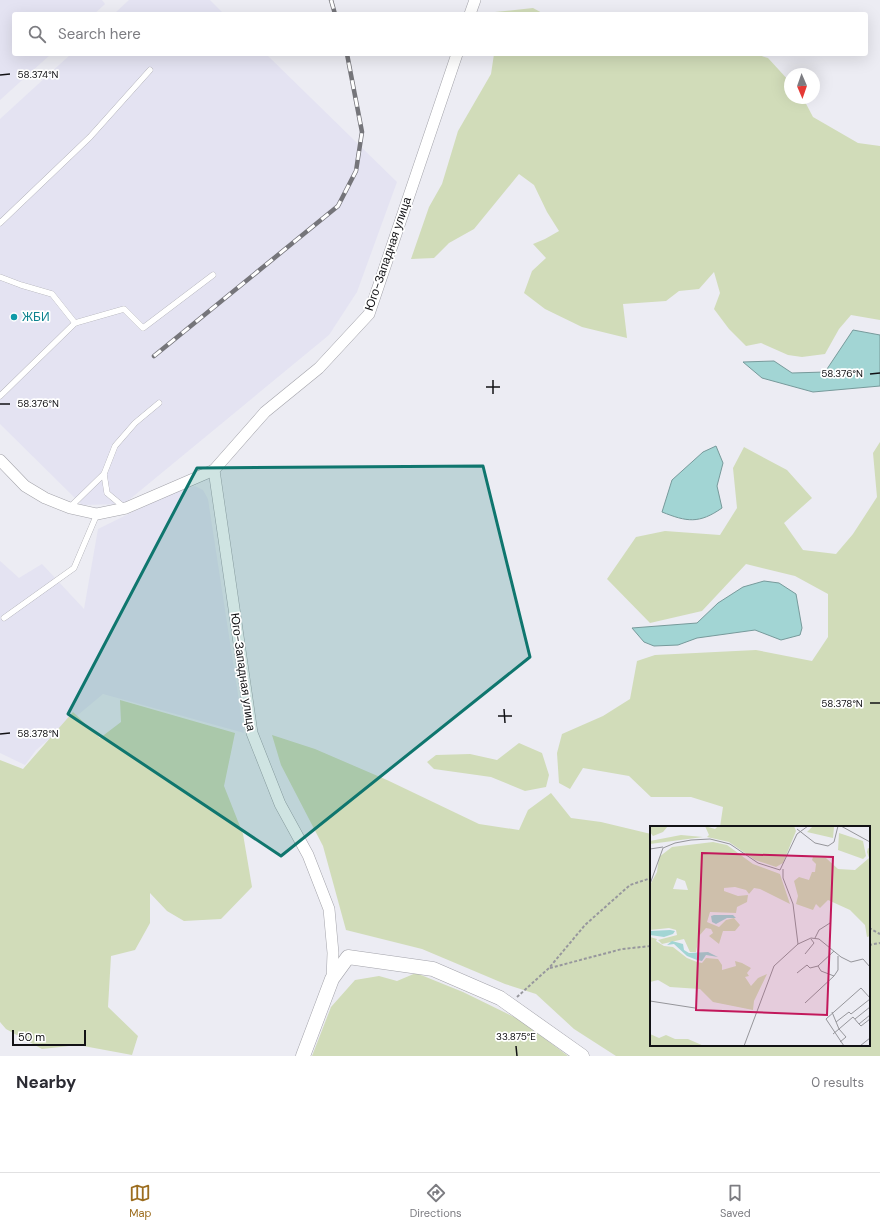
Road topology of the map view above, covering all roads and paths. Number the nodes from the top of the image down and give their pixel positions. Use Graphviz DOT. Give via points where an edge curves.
graph roads {
  1 [pos="475,0"];
  2 [pos="471,12"];
  3 [pos="456,56"];
  4 [pos="150,70"];
  5 [pos="0,223"];
  6 [pos="213,275"];
  7 [pos="0,277"];
  8 [pos="75,323"];
  9 [pos="0,396"];
  10 [pos="159,403"];
  11 [pos="0,460"];
  12 [pos="214,470"];
  13 [pos="104,474"];
  14 [pos="70,508"];
  15 [pos="126,508"];
  16 [pos="97,514"];
  17 [pos="4,618"];
  18 [pos="650,878"];
  19 [pos="870,929"];
  20 [pos="880,934"];
  21 [pos="880,943"];
  22 [pos="870,945"];
  23 [pos="650,946"];
  24 [pos="333,952"];
  25 [pos="348,957"];
  26 [pos="549,968"];
  27 [pos="332,979"];
  28 [pos="509,1004"];
  29 [pos="303,1056"];
  30 [pos="582,1056"];
  1 -- 2 [label="street"];
  3 -- 12 [label="street, Юго-Западная улица" via="368,314 319,368 266,412"];
  4 -- 5 [label="lane" via="90,136"];
  6 -- 8 [label="lane" via="143,328 124,310"];
  7 -- 8 [label="lane" via="52,294"];
  8 -- 9 [label="lane"];
  10 -- 13 [label="lane" via="135,423 115,446"];
  11 -- 14 [label="street, Юго-Западная улица" via="25,486"];
  12 -- 15 [label="street, Юго-Западная улица"];
  12 -- 24 [label="street, Юго-Западная улица" via="252,733 280,804 308,855 329,908"];
  13 -- 14 [label="lane"];
  13 -- 15 [label="lane" via="108,493"];
  14 -- 16 [label="street, Юго-Западная улица"];
  15 -- 16 [label="street, Юго-Западная улица"];
  16 -- 17 [label="lane" via="74,568"];
  18 -- 26 [label="path" via="630,886 585,925"];
  19 -- 20 [label="path"];
  21 -- 22 [label="path"];
  23 -- 26 [label="path" via="622,949"];
  24 -- 25 [label="street"];
  24 -- 27 [label="street, Юго-Западная улица"];
  25 -- 27 [label="street"];
  25 -- 28 [label="street" via="433,969"];
  26 -- 28 [label="path"];
  27 -- 29 [label="street"];
  28 -- 30 [label="street"];
}
